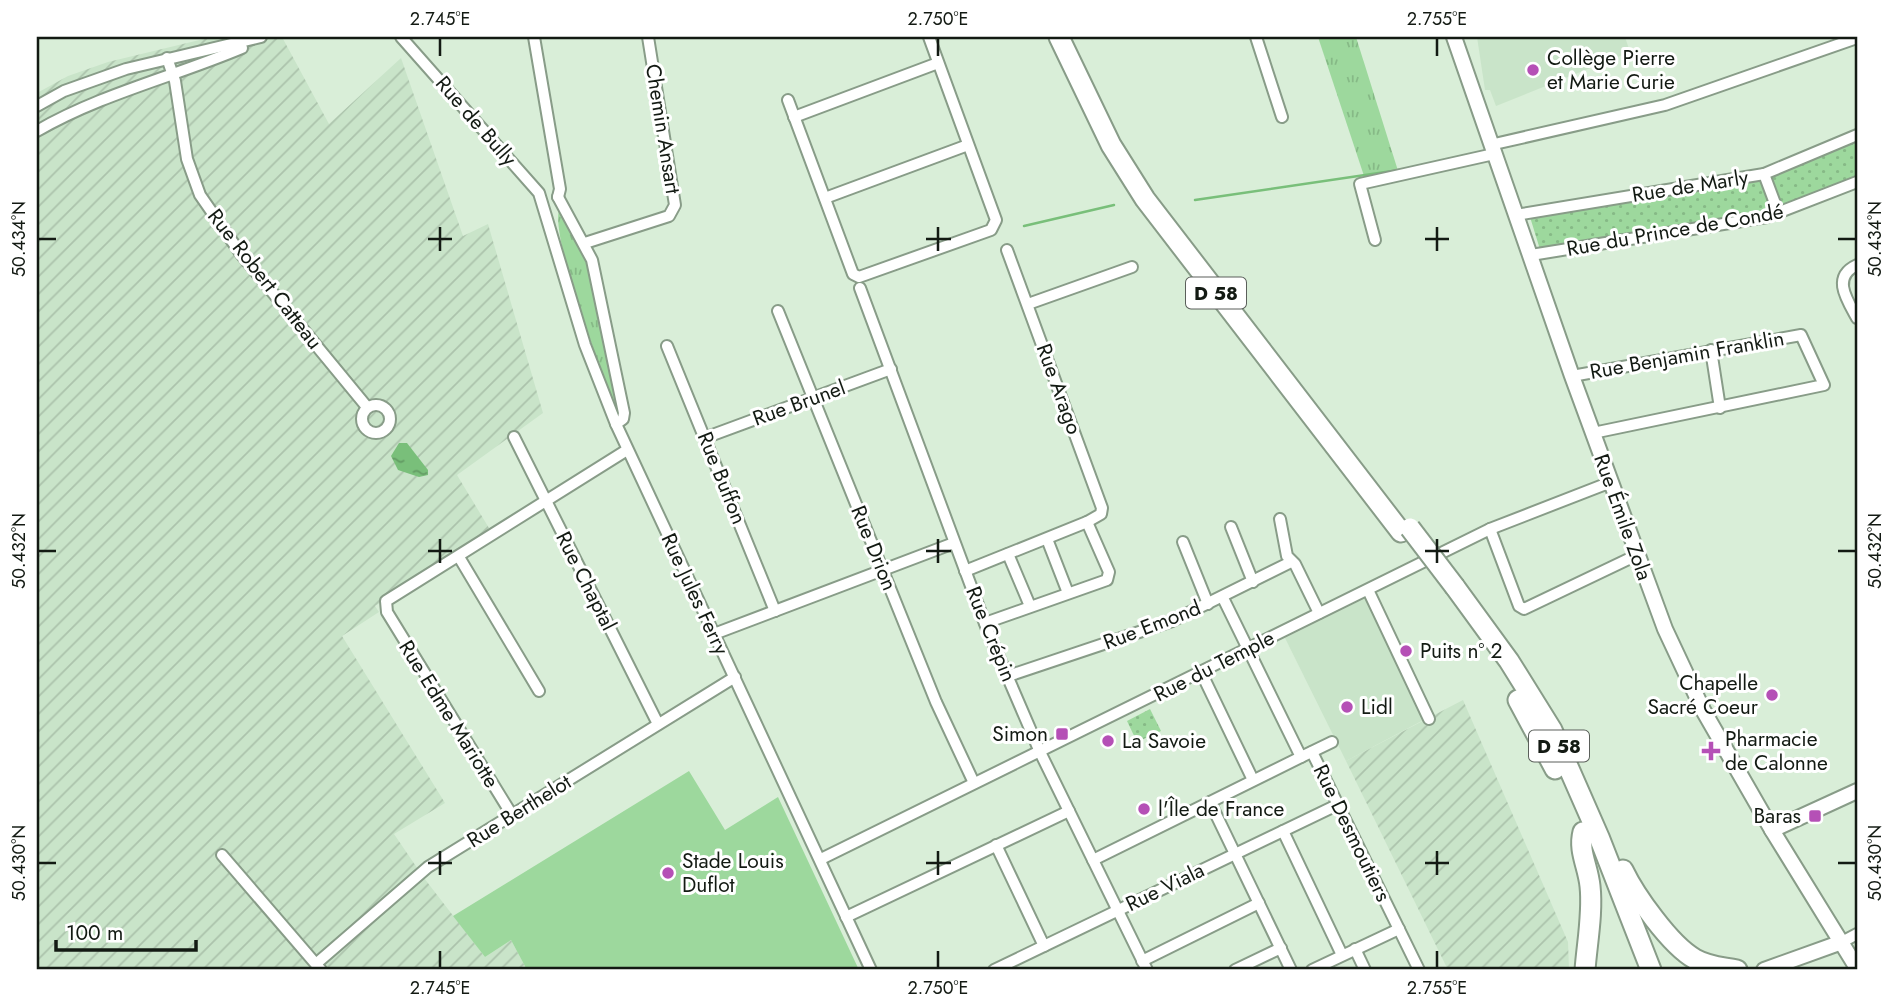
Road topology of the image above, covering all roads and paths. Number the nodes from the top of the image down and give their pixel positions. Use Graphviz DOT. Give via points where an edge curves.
graph roads {
  1 [pos="261,37"];
  2 [pos="401,37"];
  3 [pos="534,37"];
  4 [pos="648,37"];
  5 [pos="929,37"];
  6 [pos="1059,37"];
  7 [pos="1072,37"];
  8 [pos="1256,37"];
  9 [pos="1454,37"];
  10 [pos="1857,38"];
  11 [pos="249,42"];
  12 [pos="167,58"];
  13 [pos="938,63"];
  14 [pos="172,75"];
  15 [pos="788,100"];
  16 [pos="37,106"];
  17 [pos="794,117"];
  18 [pos="1282,117"];
  19 [pos="37,131"];
  20 [pos="1857,135"];
  21 [pos="968,145"];
  22 [pos="1492,150"];
  23 [pos="1764,174"];
  24 [pos="1857,182"];
  25 [pos="558,197"];
  26 [pos="825,198"];
  27 [pos="546,208"];
  28 [pos="1779,214"];
  29 [pos="1516,215"];
  30 [pos="1375,240"];
  31 [pos="585,243"];
  32 [pos="1007,250"];
  33 [pos="1531,255"];
  34 [pos="1857,265"];
  35 [pos="1132,267"];
  36 [pos="860,288"];
  37 [pos="1028,303"];
  38 [pos="778,311"];
  39 [pos="1857,318"];
  40 [pos="667,346"];
  41 [pos="1711,350"];
  42 [pos="891,369"];
  43 [pos="1572,376"];
  44 [pos="813,398"];
  45 [pos="367,407"];
  46 [pos="1720,408"];
  47 [pos="616,424"];
  48 [pos="1593,433"];
  49 [pos="514,437"];
  50 [pos="706,437"];
  51 [pos="627,450"];
  52 [pos="1611,482"];
  53 [pos="547,503"];
  54 [pos="1279,519"];
  55 [pos="1087,522"];
  56 [pos="1231,527"];
  57 [pos="1490,529"];
  58 [pos="1405,530"];
  59 [pos="1047,539"];
  60 [pos="1183,542"];
  61 [pos="954,543"];
  62 [pos="1007,554"];
  63 [pos="1637,555"];
  64 [pos="459,557"];
  65 [pos="1291,562"];
  66 [pos="883,571"];
  67 [pos="965,571"];
  68 [pos="1253,582"];
  69 [pos="1368,590"];
  70 [pos="1068,593"];
  71 [pos="1223,598"];
  72 [pos="1208,604"];
  73 [pos="1030,606"];
  74 [pos="775,611"];
  75 [pos="1319,613"];
  76 [pos="985,623"];
  77 [pos="714,634"];
  78 [pos="1248,648"];
  79 [pos="1201,672"];
  80 [pos="1008,676"];
  81 [pos="734,677"];
  82 [pos="539,691"];
  83 [pos="1429,719"];
  84 [pos="658,724"];
  85 [pos="1332,742"];
  86 [pos="1040,752"];
  87 [pos="1306,754"];
  88 [pos="1253,780"];
  89 [pos="974,783"];
  90 [pos="1857,791"];
  91 [pos="1210,802"];
  92 [pos="1337,804"];
  93 [pos="1069,811"];
  94 [pos="512,815"];
  95 [pos="1772,830"];
  96 [pos="1283,831"];
  97 [pos="1591,834"];
  98 [pos="996,845"];
  99 [pos="1235,853"];
  100 [pos="222,855"];
  101 [pos="821,859"];
  102 [pos="1093,860"];
  103 [pos="1259,903"];
  104 [pos="1117,911"];
  105 [pos="846,917"];
  106 [pos="1399,929"];
  107 [pos="1857,934"];
  108 [pos="1842,942"];
  109 [pos="1044,946"];
  110 [pos="1281,948"];
  111 [pos="1355,950"];
  112 [pos="1342,955"];
  113 [pos="1694,964"];
  114 [pos="1144,965"];
  115 [pos="319,966"];
  116 [pos="1857,968"];
  117 [pos="871,970"];
  118 [pos="994,970"];
  119 [pos="1235,970"];
  120 [pos="1291,970"];
  121 [pos="1312,970"];
  122 [pos="1365,970"];
  123 [pos="1419,970"];
  124 [pos="1585,970"];
  125 [pos="1638,970"];
  126 [pos="1651,970"];
  127 [pos="1737,970"];
  128 [pos="1764,970"];
  1 -- 11 [label="street"];
  2 -- 27 [label="street, Rue de Bully" via="538,192"];
  3 -- 25 [label="street"];
  4 -- 31 [label="street, Chemin Ansart" via="675,205 669,216"];
  5 -- 13 [label="street"];
  6 -- 58 [label="highway, D 58" via="1111,145 1145,199"];
  7 -- 58 [label="highway, D 58" via="1116,129 1155,190"];
  8 -- 18 [label="street"];
  9 -- 22 [label="street, Rue Émile Zola"];
  10 -- 22 [label="street" via="1665,105"];
  11 -- 12 [label="street"];
  11 -- 14 [label="street"];
  12 -- 14 [label="street, Rue Robert Catteau"];
  12 -- 16 [label="street" via="105,76"];
  13 -- 17 [label="street"];
  13 -- 21 [label="street"];
  14 -- 19 [label="street" via="90,102"];
  14 -- 45 [label="street, Rue Robert Catteau" via="187,159 200,195 241,254"];
  15 -- 17 [label="street"];
  17 -- 26 [label="street"];
  20 -- 23 [label="street, Rue de Marly"];
  21 -- 26 [label="street"];
  21 -- 26 [label="street" via="996,220 991,230 859,277 851,271"];
  22 -- 29 [label="street, Rue Émile Zola"];
  22 -- 30 [label="street" via="1360,184"];
  23 -- 28 [label="street"];
  23 -- 29 [label="street, Rue de Marly"];
  24 -- 28 [label="street, Rue du Prince de Condé"];
  25 -- 27 [label="street"];
  25 -- 31 [label="street"];
  27 -- 47 [label="street, Rue Jules Ferry" via="585,345"];
  28 -- 33 [label="street, Rue du Prince de Condé"];
  29 -- 33 [label="street, Rue Émile Zola"];
  31 -- 47 [label="street" via="624,413"];
  32 -- 37 [label="street, Rue Arago"];
  33 -- 43 [label="street, Rue Émile Zola"];
  34 -- 39 [label="street" via="1843,278 1842,290"];
  35 -- 37 [label="street"];
  36 -- 42 [label="street, Rue Crépin"];
  37 -- 55 [label="street, Rue Arago" via="1102,508 1101,514"];
  38 -- 44 [label="street, Rue Drion"];
  40 -- 50 [label="street, Rue Buffon"];
  41 -- 43 [label="street, Rue Benjamin Franklin"];
  41 -- 46 [label="street"];
  41 -- 46 [label="street, Rue Benjamin Franklin" via="1801,335 1824,385"];
  42 -- 44 [label="street, Rue Brunel"];
  42 -- 61 [label="street, Rue Crépin"];
  43 -- 48 [label="street, Rue Émile Zola"];
  44 -- 50 [label="street, Rue Brunel"];
  44 -- 66 [label="street, Rue Drion"];
  46 -- 48 [label="street"];
  47 -- 51 [label="street, Rue Jules Ferry"];
  48 -- 52 [label="street, Rue Émile Zola"];
  49 -- 53 [label="street, Rue Chaptal"];
  50 -- 74 [label="street, Rue Buffon"];
  51 -- 53 [label="street"];
  51 -- 77 [label="street, Rue Jules Ferry"];
  52 -- 57 [label="street, Rue du Temple"];
  52 -- 63 [label="street, Rue Émile Zola"];
  53 -- 64 [label="street"];
  53 -- 84 [label="street, Rue Chaptal"];
  54 -- 65 [label="street"];
  55 -- 59 [label="street"];
  55 -- 70 [label="street" via="1109,572 1107,580"];
  56 -- 68 [label="street"];
  57 -- 63 [label="street" via="1519,606 1524,608"];
  57 -- 69 [label="street, Rue du Temple"];
  58 -- 97 [label="highway, D 58, bridge" via="1509,662 1552,730"];
  59 -- 62 [label="street"];
  59 -- 70 [label="street"];
  60 -- 72 [label="street"];
  61 -- 66 [label="street"];
  61 -- 67 [label="street, Rue Crépin"];
  62 -- 67 [label="street"];
  62 -- 73 [label="street"];
  63 -- 95 [label="street, Rue Émile Zola" via="1703,710"];
  64 -- 82 [label="street"];
  64 -- 94 [label="street, Rue Edme Mariotte" via="386,601 387,612"];
  65 -- 68 [label="street, Rue Emond"];
  65 -- 75 [label="street"];
  66 -- 74 [label="street"];
  66 -- 89 [label="street, Rue Drion"];
  67 -- 76 [label="street, Rue Crépin"];
  68 -- 71 [label="street, Rue Emond"];
  69 -- 75 [label="street, Rue du Temple"];
  69 -- 83 [label="street"];
  70 -- 73 [label="street"];
  71 -- 72 [label="street, Rue Emond"];
  71 -- 78 [label="street, Rue Desmoutiers"];
  72 -- 80 [label="street, Rue Emond"];
  73 -- 76 [label="street"];
  74 -- 77 [label="street"];
  75 -- 78 [label="street, Rue du Temple"];
  76 -- 80 [label="street, Rue Crépin"];
  77 -- 81 [label="street, Rue Jules Ferry"];
  78 -- 79 [label="street, Rue du Temple"];
  78 -- 87 [label="street, Rue Desmoutiers"];
  79 -- 86 [label="street, Rue du Temple"];
  79 -- 88 [label="street"];
  80 -- 86 [label="street, Rue Crépin"];
  81 -- 84 [label="street, Rue Berthelot"];
  81 -- 101 [label="street, Rue Jules Ferry"];
  84 -- 94 [label="street, Rue Berthelot"];
  85 -- 87 [label="street"];
  86 -- 89 [label="street, Rue du Temple"];
  86 -- 93 [label="street, Rue Crépin"];
  87 -- 88 [label="street"];
  87 -- 92 [label="street, Rue Desmoutiers"];
  88 -- 91 [label="street"];
  89 -- 101 [label="street, Rue du Temple"];
  90 -- 95 [label="street"];
  91 -- 99 [label="street"];
  91 -- 102 [label="street"];
  92 -- 96 [label="street, Rue Viala"];
  92 -- 106 [label="street, Rue Desmoutiers"];
  93 -- 98 [label="street"];
  93 -- 102 [label="street, Rue Crépin"];
  94 -- 115 [label="street, Rue Berthelot" via="428,867"];
  95 -- 108 [label="street, Rue Émile Zola"];
  96 -- 99 [label="street, Rue Viala"];
  96 -- 112 [label="street"];
  97 -- 113 [label="highway" via="1610,844 1638,895"];
  97 -- 124 [label="highway" via="1580,846 1591,900"];
  97 -- 125 [label="highway, D 58"];
  97 -- 126 [label="highway, D 58"];
  98 -- 105 [label="street"];
  98 -- 109 [label="street"];
  99 -- 103 [label="street"];
  99 -- 104 [label="street, Rue Viala"];
  100 -- 115 [label="street"];
  101 -- 105 [label="street, Rue Jules Ferry"];
  102 -- 104 [label="street, Rue Crépin"];
  103 -- 110 [label="street"];
  103 -- 114 [label="street"];
  104 -- 109 [label="street, Rue Viala"];
  104 -- 114 [label="street, Rue Crépin"];
  105 -- 117 [label="street, Rue Jules Ferry"];
  106 -- 111 [label="street"];
  106 -- 123 [label="street, Rue Desmoutiers"];
  107 -- 108 [label="street"];
  108 -- 116 [label="street, Rue Émile Zola"];
  108 -- 128 [label="street"];
  109 -- 118 [label="street, Rue Viala"];
  110 -- 119 [label="street"];
  110 -- 120 [label="street"];
  111 -- 112 [label="street"];
  111 -- 122 [label="street"];
  112 -- 121 [label="street"];
  113 -- 127 [label="highway"];
}
